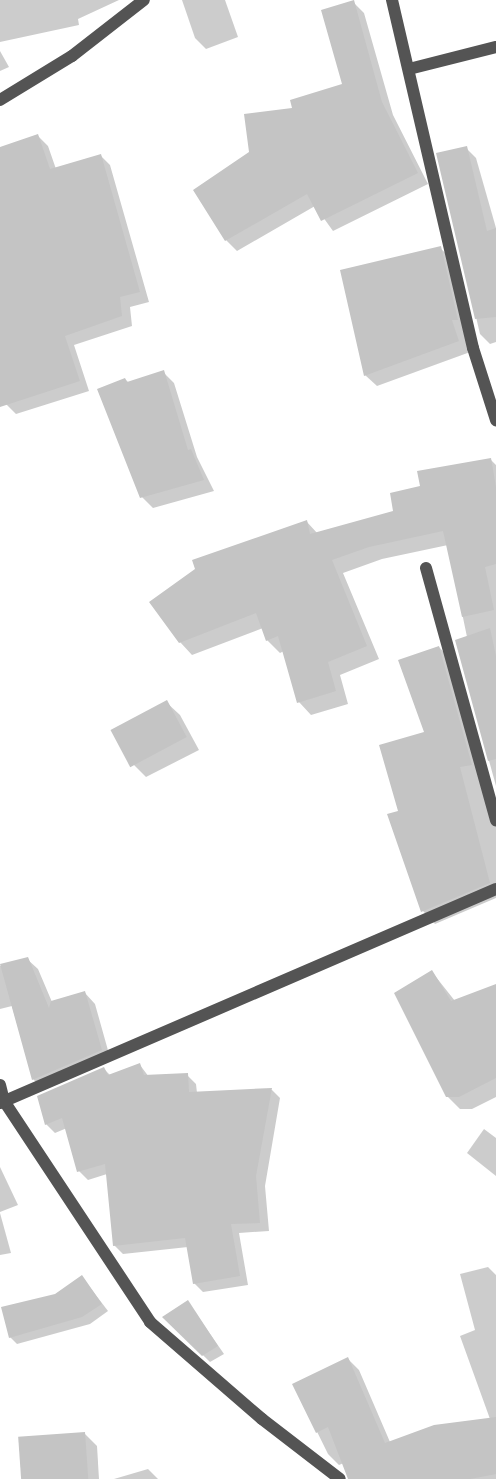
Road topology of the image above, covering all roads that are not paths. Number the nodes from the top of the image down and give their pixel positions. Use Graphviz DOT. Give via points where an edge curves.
graph roads {
  1 [pos="144,0"];
  2 [pos="392,0"];
  3 [pos="496,47"];
  4 [pos="408,69"];
  5 [pos="0,100"];
  6 [pos="496,420"];
  7 [pos="426,568"];
  8 [pos="496,820"];
  9 [pos="496,889"];
  10 [pos="0,1085"];
  11 [pos="2,1102"];
  12 [pos="340,1479"];
  1 -- 5 [label="street" via="72,56"];
  2 -- 4 [label="street"];
  3 -- 4 [label="street"];
  4 -- 6 [label="street" via="473,348"];
  7 -- 8 [label="street"];
  9 -- 11 [label="street"];
  10 -- 11 [label="street"];
  11 -- 12 [label="street" via="150,1322 262,1419"];
}
